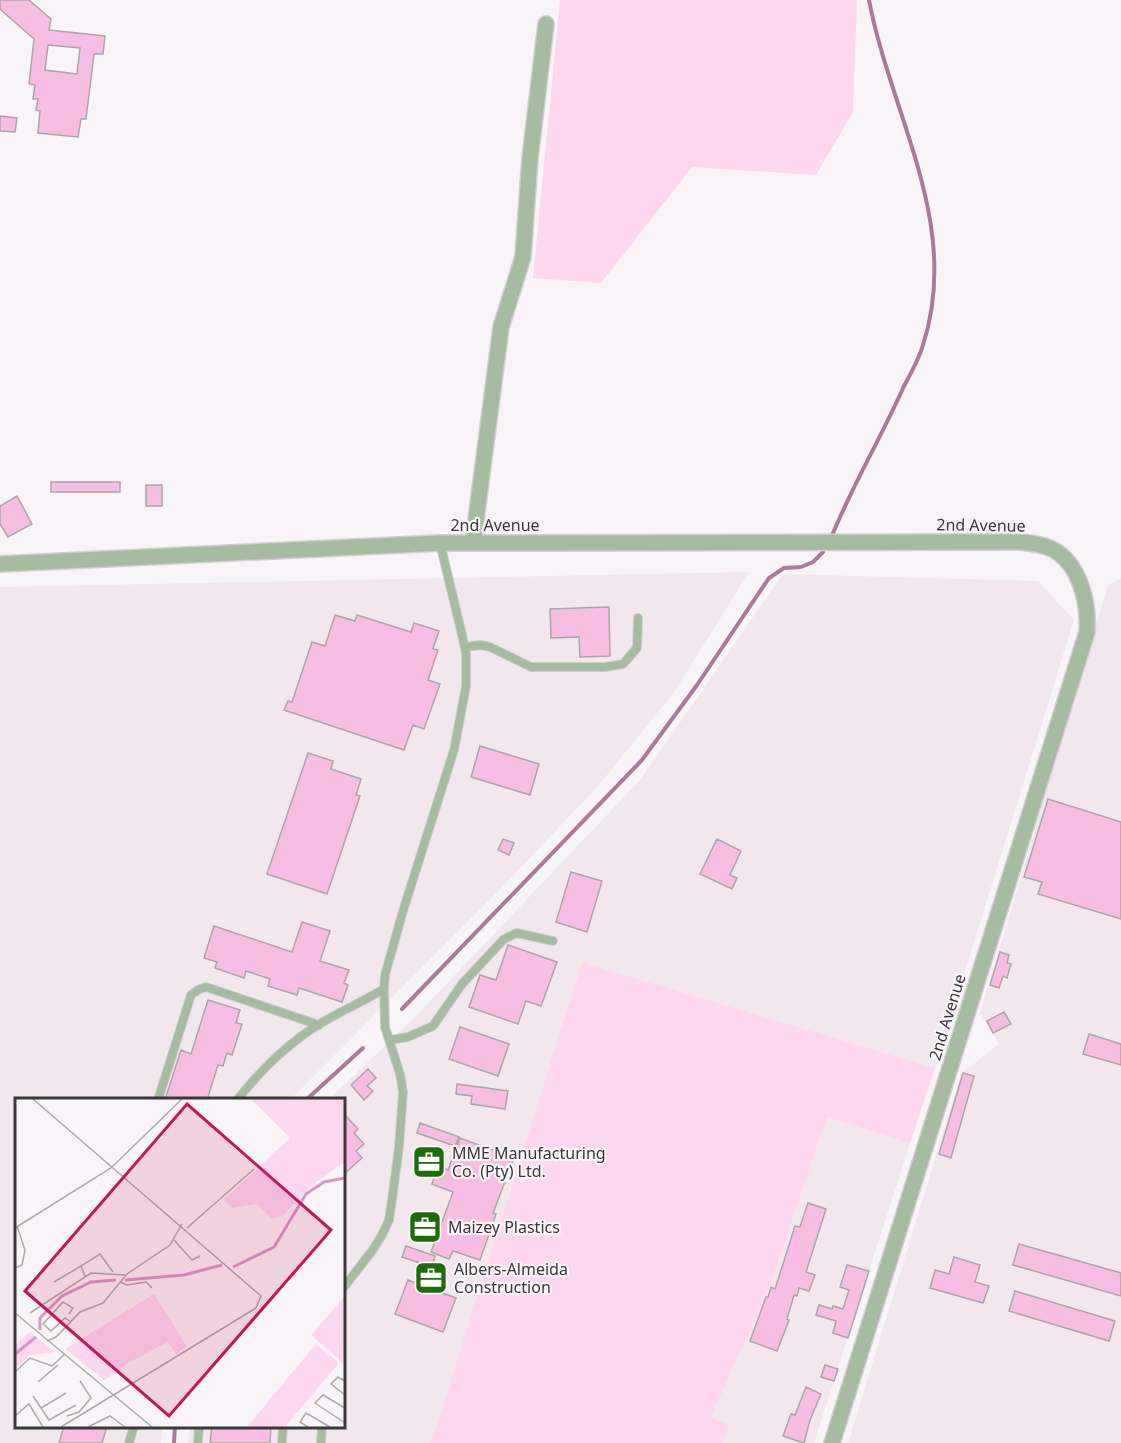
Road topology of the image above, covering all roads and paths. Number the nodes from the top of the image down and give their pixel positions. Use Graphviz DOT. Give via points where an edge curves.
graph roads {
  1 [pos="546,24"];
  2 [pos="440,543"];
  3 [pos="473,543"];
  4 [pos="0,564"];
  5 [pos="638,618"];
  6 [pos="465,647"];
  7 [pos="553,941"];
  8 [pos="384,989"];
  9 [pos="319,1025"];
  10 [pos="390,1040"];
  11 [pos="159,1098"];
  12 [pos="239,1098"];
  13 [pos="345,1286"];
  14 [pos="133,1428"];
  15 [pos="199,1428"];
  16 [pos="283,1428"];
  17 [pos="322,1428"];
  18 [pos="129,1443"];
  19 [pos="198,1443"];
  20 [pos="282,1443"];
  21 [pos="321,1443"];
  22 [pos="832,1443"];
  1 -- 3 [label="street" via="523,257 501,327"];
  2 -- 3 [label="street, 2nd Avenue"];
  2 -- 4 [label="street, 2nd Avenue"];
  2 -- 6 [label="lane"];
  3 -- 22 [label="street, 2nd Avenue" via="1020,542 1051,548 1063,556 1079,584 1087,613 1087,632"];
  5 -- 6 [label="lane" via="637,648 623,664 531,667 490,647"];
  6 -- 8 [label="lane" via="466,686 454,750 403,911"];
  7 -- 10 [label="lane" via="517,933 504,939 462,984 433,1026"];
  8 -- 9 [label="lane"];
  8 -- 10 [label="lane"];
  9 -- 11 [label="lane" via="206,987 198,990 191,995"];
  9 -- 12 [label="lane" via="272,1061"];
  10 -- 13 [label="lane" via="403,1092 392,1200 382,1234"];
  14 -- 18 [label="lane"];
  15 -- 19 [label="lane"];
  16 -- 20 [label="lane"];
  17 -- 21 [label="lane"];
}
